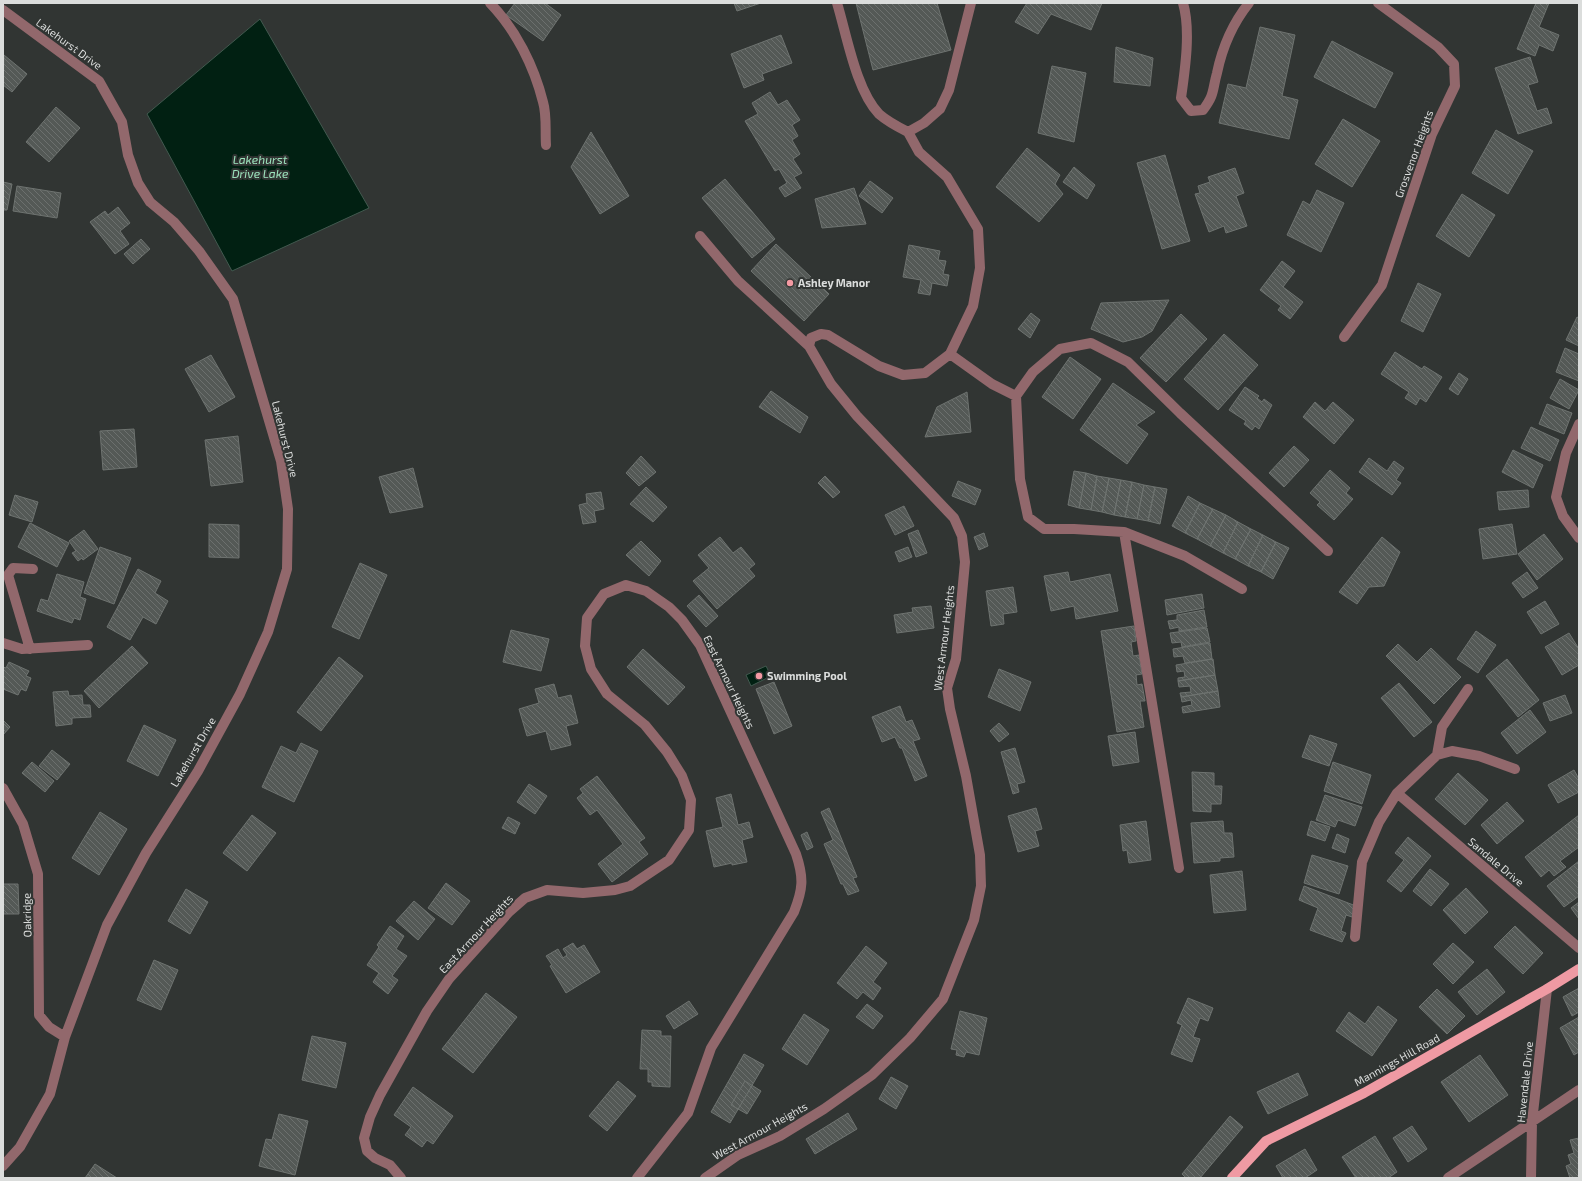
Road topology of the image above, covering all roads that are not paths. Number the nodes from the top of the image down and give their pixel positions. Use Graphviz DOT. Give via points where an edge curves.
graph roads {
  1 [pos="490,3"];
  2 [pos="837,3"];
  3 [pos="971,3"];
  4 [pos="1183,3"];
  5 [pos="1249,3"];
  6 [pos="1378,3"];
  7 [pos="3,10"];
  8 [pos="908,132"];
  9 [pos="546,145"];
  10 [pos="700,236"];
  11 [pos="1344,337"];
  12 [pos="809,346"];
  13 [pos="950,354"];
  14 [pos="1016,396"];
  15 [pos="1579,424"];
  16 [pos="1124,532"];
  17 [pos="1579,538"];
  18 [pos="1328,551"];
  19 [pos="33,569"];
  20 [pos="1242,589"];
  21 [pos="3,643"];
  22 [pos="88,645"];
  23 [pos="30,648"];
  24 [pos="1468,689"];
  25 [pos="1437,755"];
  26 [pos="1515,769"];
  27 [pos="3,788"];
  28 [pos="1397,793"];
  29 [pos="1179,868"];
  30 [pos="1355,937"];
  31 [pos="1579,948"];
  32 [pos="1579,969"];
  33 [pos="1547,989"];
  34 [pos="65,1037"];
  35 [pos="1579,1090"];
  36 [pos="1532,1122"];
  37 [pos="3,1166"];
  38 [pos="401,1178"];
  39 [pos="637,1178"];
  40 [pos="705,1178"];
  41 [pos="1232,1178"];
  42 [pos="1448,1178"];
  43 [pos="1531,1178"];
  1 -- 9 [label="street" via="524,50 544,103"];
  2 -- 8 [label="street" via="862,90 879,114"];
  3 -- 8 [label="street" via="949,90 940,109 924,123"];
  4 -- 5 [label="street" via="1186,14 1181,98 1191,111 1203,110 1212,97 1230,33"];
  6 -- 11 [label="street, Grosvenor Heights" via="1438,47 1454,64 1456,86 1432,134 1382,285"];
  7 -- 34 [label="street, Lakehurst Drive" via="99,81 122,122 128,155 138,183 150,202 174,222 199,250 233,299 281,461 288,509 287,569 268,632 240,694 198,771 146,852 107,925"];
  8 -- 13 [label="street" via="919,152 947,177 978,229 980,268 973,306"];
  10 -- 12 [label="street, West Armour Heights" via="738,281"];
  12 -- 13 [label="street" via="811,338 820,334 828,335 879,366 903,376 925,372"];
  12 -- 40 [label="street, West Armour Heights" via="831,384 857,416 954,518 962,536 965,562 956,659 947,688 976,826 981,886 974,920 943,999 910,1038 872,1075 824,1109 780,1136 738,1155"];
  13 -- 14 [label="street" via="992,384"];
  14 -- 16 [label="street" via="1020,479 1028,516 1044,529"];
  14 -- 18 [label="street" via="1033,372 1060,349 1091,343 1128,362"];
  15 -- 17 [label="street" via="1566,453 1556,497 1563,516"];
  16 -- 20 [label="street" via="1185,556"];
  16 -- 29 [label="street"];
  19 -- 23 [label="street" via="13,568 8,575"];
  21 -- 23 [label="street" via="15,648"];
  22 -- 23 [label="street"];
  24 -- 25 [label="street" via="1442,727"];
  25 -- 26 [label="street" via="1452,751 1479,756"];
  25 -- 28 [label="street"];
  27 -- 34 [label="street, Oakridge" via="23,824 38,874 39,1015 49,1027"];
  28 -- 30 [label="street" via="1379,822 1362,862"];
  28 -- 31 [label="street, Sandale Drive"];
  32 -- 33 [label="main road, Mannings Hill Road"];
  33 -- 36 [label="street, Havendale Drive"];
  33 -- 41 [label="main road, Mannings Hill Road" via="1364,1093 1266,1141"];
  34 -- 37 [label="street, Lakehurst Drive" via="50,1094 20,1147"];
  35 -- 36 [label="street"];
  36 -- 42 [label="street"];
  36 -- 43 [label="street, Havendale Drive"];
  38 -- 39 [label="street, East Armour Heights" via="390,1165 367,1151 364,1138 380,1095 427,1011 449,979 509,912 525,898 547,890 583,893 630,886 669,860 689,830 691,800 682,776 645,725 607,694 591,669 585,646 587,618 604,594 626,585 646,591 669,607 700,645 793,847 802,881 801,895 794,912 712,1048 688,1113"];
}
